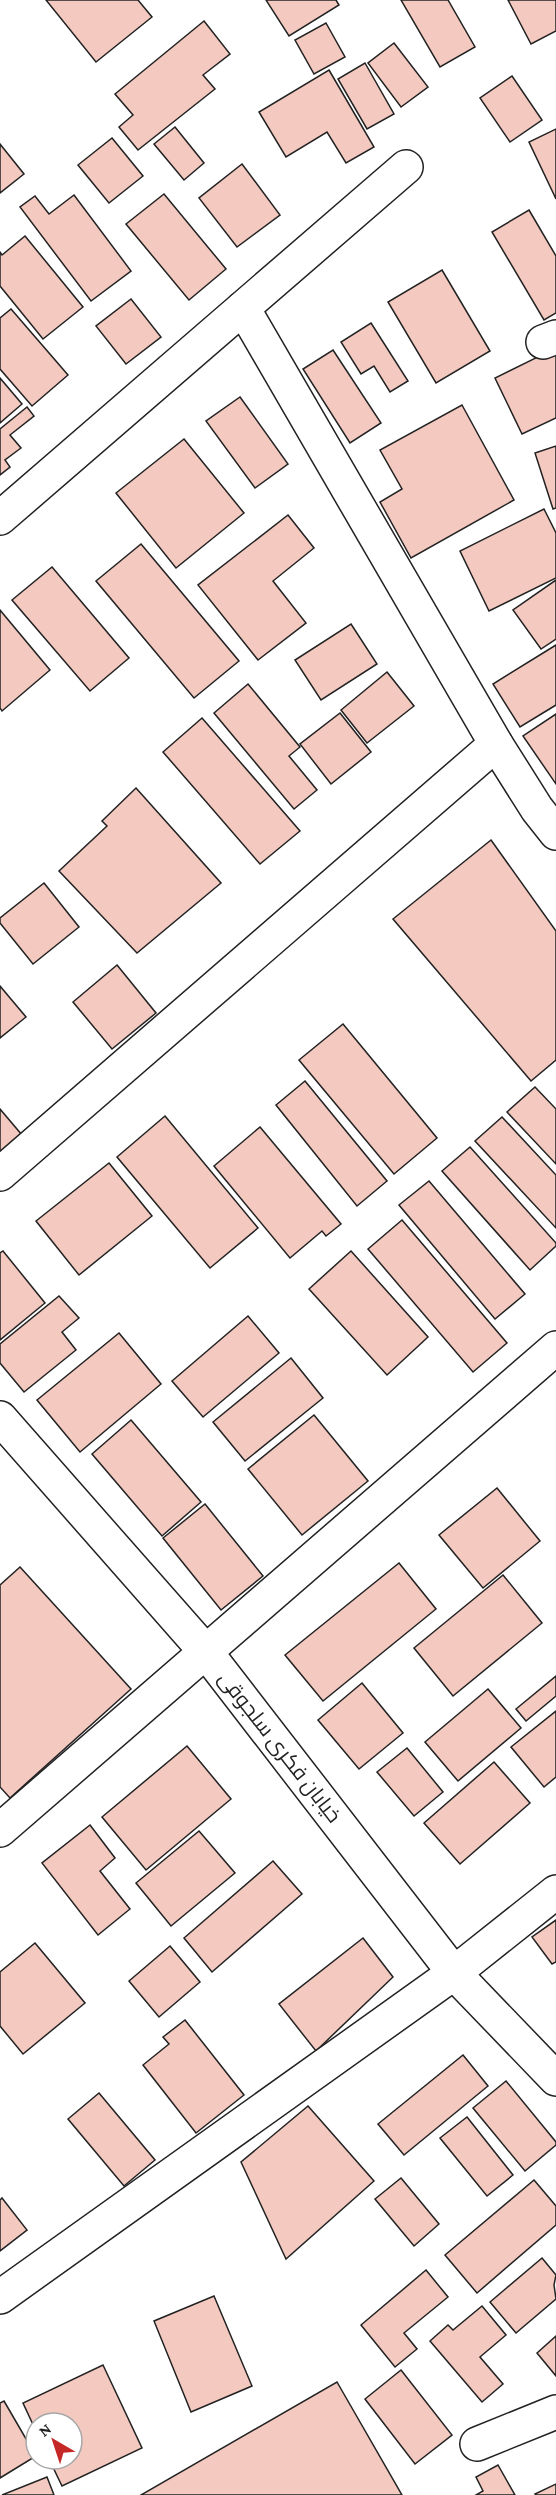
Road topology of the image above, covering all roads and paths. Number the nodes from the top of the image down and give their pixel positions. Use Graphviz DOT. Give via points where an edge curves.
graph roads {
  1 [pos="406,167"];
  2 [pos="243,308"];
  3 [pos="0,518"];
  4 [pos="496,744"];
  5 [pos="556,833"];
  6 [pos="0,1174"];
  7 [pos="556,1348"];
  8 [pos="0,1418"];
  9 [pos="206,1652"];
  10 [pos="0,1830"];
  11 [pos="556,1892"];
  12 [pos="454,1973"];
  13 [pos="556,2079"];
  14 [pos="0,2297"];
  15 [pos="556,2412"];
  16 [pos="477,2444"];
  1 -- 2 [label="street"];
  2 -- 3 [label="street"];
  2 -- 4 [label="street"];
  4 -- 5 [label="street"];
  4 -- 6 [label="street"];
  7 -- 9 [label="street"];
  8 -- 9 [label="street, خیابان فکری سلجوقی"];
  9 -- 10 [label="street"];
  9 -- 12 [label="street, خیابان فکری سلجوقی"];
  11 -- 12 [label="street"];
  12 -- 13 [label="street, خیابان فکری سلجوقی"];
  12 -- 14 [label="street"];
  15 -- 16 [label="street"];
}
